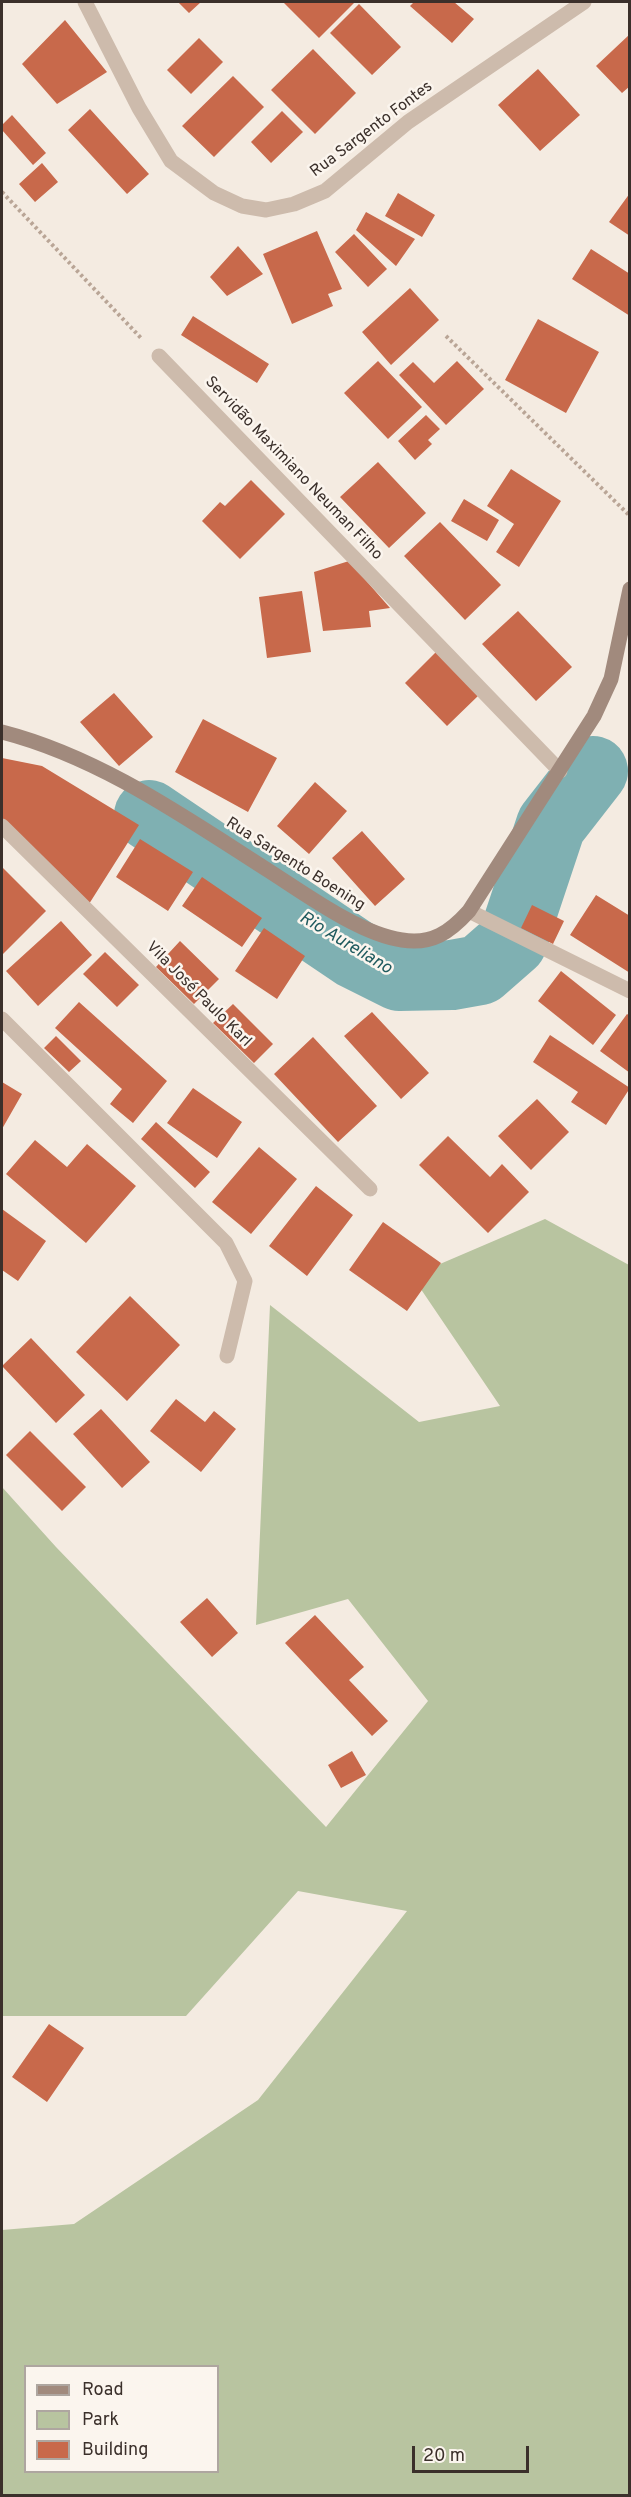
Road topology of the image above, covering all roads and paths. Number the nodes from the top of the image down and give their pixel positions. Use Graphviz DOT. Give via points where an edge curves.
graph roads {
  1 [pos="85,2"];
  2 [pos="584,2"];
  3 [pos="2,192"];
  4 [pos="446,336"];
  5 [pos="159,356"];
  6 [pos="630,516"];
  7 [pos="630,589"];
  8 [pos="2,732"];
  9 [pos="560,771"];
  10 [pos="2,826"];
  11 [pos="471,912"];
  12 [pos="630,991"];
  13 [pos="2,1019"];
  14 [pos="370,1190"];
  15 [pos="228,1356"];
  1 -- 2 [label="street, Rua Sargento Fontes" via="171,161 214,193 242,206 266,210 294,204 325,190 408,122"];
  3 -- 5 [label="path"];
  4 -- 6 [label="path"];
  5 -- 9 [label="street, Servidão Maximiano Neuman Filho"];
  7 -- 9 [label="street, Rua Sargento Boening" via="611,679 594,716"];
  8 -- 11 [label="street, Rua Sargento Boening" via="38,741 89,762 363,928 399,940 429,940 442,936"];
  9 -- 11 [label="street, Rua Sargento Boening"];
  10 -- 14 [label="street, Vila José Paulo Karl"];
  11 -- 12 [label="street"];
  13 -- 15 [label="street" via="226,1243 245,1281"];
}
